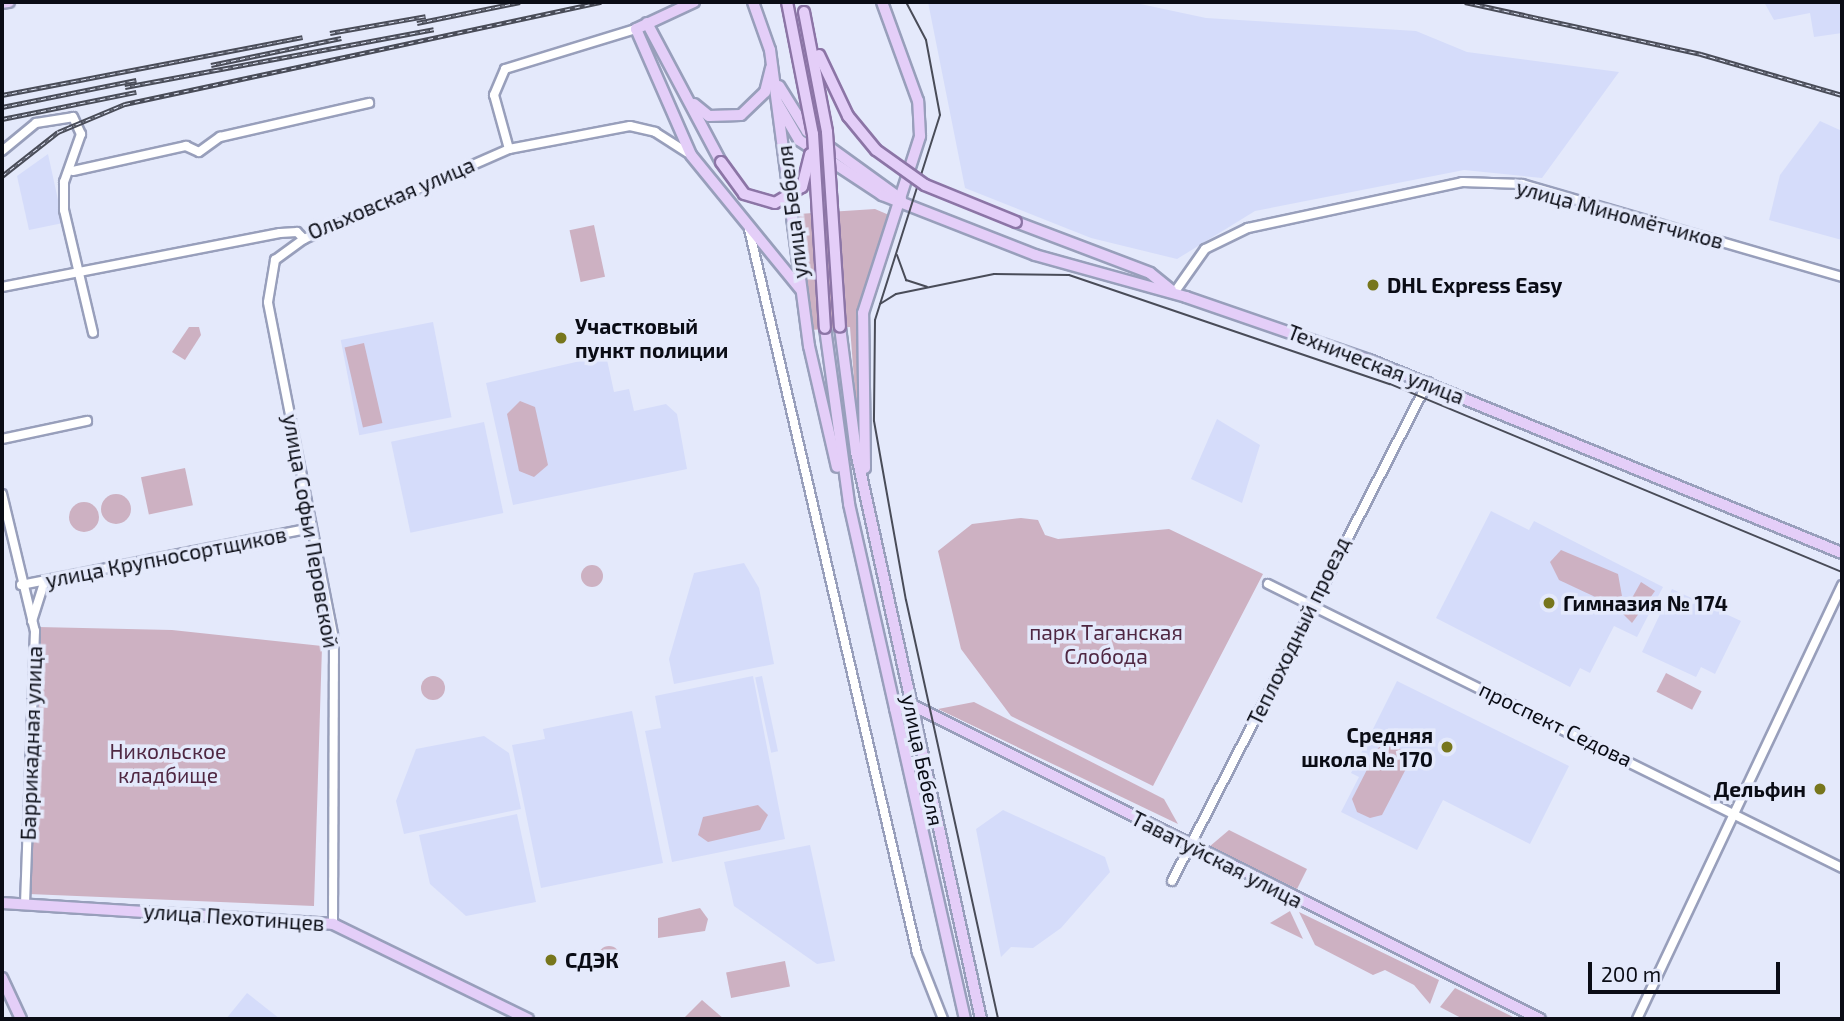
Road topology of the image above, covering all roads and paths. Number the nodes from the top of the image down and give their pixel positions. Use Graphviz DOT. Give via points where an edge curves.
graph roads {
  1 [pos="9,2"];
  2 [pos="694,2"];
  3 [pos="787,2"];
  4 [pos="882,2"];
  5 [pos="2,3"];
  6 [pos="753,3"];
  7 [pos="803,7"];
  8 [pos="648,23"];
  9 [pos="636,29"];
  10 [pos="770,50"];
  11 [pos="774,72"];
  12 [pos="685,94"];
  13 [pos="369,103"];
  14 [pos="778,104"];
  15 [pos="809,111"];
  16 [pos="509,149"];
  17 [pos="2,151"];
  18 [pos="691,155"];
  19 [pos="73,171"];
  20 [pos="902,200"];
  21 [pos="749,229"];
  22 [pos="304,239"];
  23 [pos="81,272"];
  24 [pos="1842,277"];
  25 [pos="2,287"];
  26 [pos="801,289"];
  27 [pos="1174,293"];
  28 [pos="93,333"];
  29 [pos="1428,382"];
  30 [pos="87,421"];
  31 [pos="2,439"];
  32 [pos="2,494"];
  33 [pos="867,500"];
  34 [pos="849,504"];
  35 [pos="311,528"];
  36 [pos="1842,553"];
  37 [pos="45,580"];
  38 [pos="1268,584"];
  39 [pos="21,585"];
  40 [pos="1842,585"];
  41 [pos="1312,604"];
  42 [pos="32,621"];
  43 [pos="912,705"];
  44 [pos="895,709"];
  45 [pos="1734,815"];
  46 [pos="1192,846"];
  47 [pos="1842,868"];
  48 [pos="1172,881"];
  49 [pos="2,903"];
  50 [pos="25,904"];
  51 [pos="333,924"];
  52 [pos="2,978"];
  53 [pos="21,1019"];
  54 [pos="528,1019"];
  55 [pos="943,1019"];
  56 [pos="965,1019"];
  57 [pos="981,1019"];
  58 [pos="1539,1019"];
  59 [pos="1637,1019"];
  1 -- 5 [label="main road"];
  2 -- 8 [label="main road"];
  3 -- 15 [label="main road, bridge"];
  4 -- 20 [label="main road, улица Бебеля" via="920,113 918,149"];
  6 -- 10 [label="main road, улица Бебеля"];
  7 -- 27 [label="main road, bridge" via="836,97 876,150 925,185 1150,273"];
  7 -- 33 [label="main road, улица Бебеля, bridge" via="828,144 839,327"];
  8 -- 9 [label="main road"];
  8 -- 12 [label="main road"];
  9 -- 16 [label="street" via="505,69 494,95"];
  9 -- 18 [label="main road"];
  10 -- 11 [label="main road, улица Бебеля"];
  10 -- 12 [label="main road" via="765,92 750,110 709,116"];
  11 -- 14 [label="main road, улица Бебеля"];
  11 -- 20 [label="main road, Техническая улица" via="800,125"];
  12 -- 15 [label="main road, bridge" via="721,162 744,194 764,202 784,200 807,177"];
  13 -- 19 [label="street" via="220,137 199,152 186,146"];
  14 -- 20 [label="main road, Техническая улица" via="799,140 882,195"];
  14 -- 26 [label="main road, улица Бебеля"];
  15 -- 34 [label="main road, улица Бебеля, bridge" via="825,328"];
  16 -- 18 [label="street, Ольховская улица" via="630,126 655,132"];
  16 -- 22 [label="street, Ольховская улица"];
  17 -- 19 [label="street" via="36,123 73,117 81,134"];
  18 -- 21 [label="main road"];
  19 -- 23 [label="street" via="64,182 64,210"];
  20 -- 27 [label="main road, Техническая улица" via="1018,249"];
  20 -- 33 [label="main road, улица Бебеля" via="860,333"];
  21 -- 26 [label="main road"];
  21 -- 55 [label="street" via="918,953"];
  22 -- 23 [label="street, Ольховская улица" via="297,232 280,233"];
  22 -- 35 [label="street, улица Софьи Перовской" via="275,260 268,302"];
  23 -- 25 [label="street, Ольховская улица"];
  23 -- 28 [label="street"];
  24 -- 27 [label="street, улица Миномётчиков" via="1522,184 1462,182 1248,228 1205,249"];
  26 -- 34 [label="main road, улица Бебеля" via="823,420"];
  27 -- 29 [label="main road, Техническая улица"];
  29 -- 36 [label="main road, Техническая улица"];
  29 -- 41 [label="street, Теплоходный проезд"];
  30 -- 31 [label="street"];
  32 -- 39 [label="street, Баррикадная улица"];
  33 -- 43 [label="main road, улица Бебеля"];
  34 -- 44 [label="main road, улица Бебеля"];
  35 -- 37 [label="street, улица Крупносортщиков"];
  35 -- 51 [label="street, улица Софьи Перовской" via="334,639"];
  37 -- 39 [label="street, улица Крупносортщиков"];
  37 -- 42 [label="street"];
  38 -- 41 [label="street, проспект Седова"];
  39 -- 42 [label="street, Баррикадная улица"];
  40 -- 45 [label="street"];
  41 -- 45 [label="street, проспект Седова"];
  41 -- 46 [label="street, Теплоходный проезд"];
  42 -- 50 [label="street, Баррикадная улица"];
  43 -- 44 [label="main road"];
  43 -- 46 [label="main road, Таватуйская улица"];
  43 -- 57 [label="main road, улица Бебеля"];
  44 -- 56 [label="main road, улица Бебеля"];
  45 -- 47 [label="street, проспект Седова"];
  45 -- 59 [label="street"];
  46 -- 48 [label="street, Теплоходный проезд"];
  46 -- 58 [label="main road, Таватуйская улица"];
  49 -- 50 [label="main road, улица Пехотинцев"];
  50 -- 51 [label="main road, улица Пехотинцев"];
  51 -- 54 [label="main road, улица Пехотинцев"];
  52 -- 53 [label="main road"];
}
